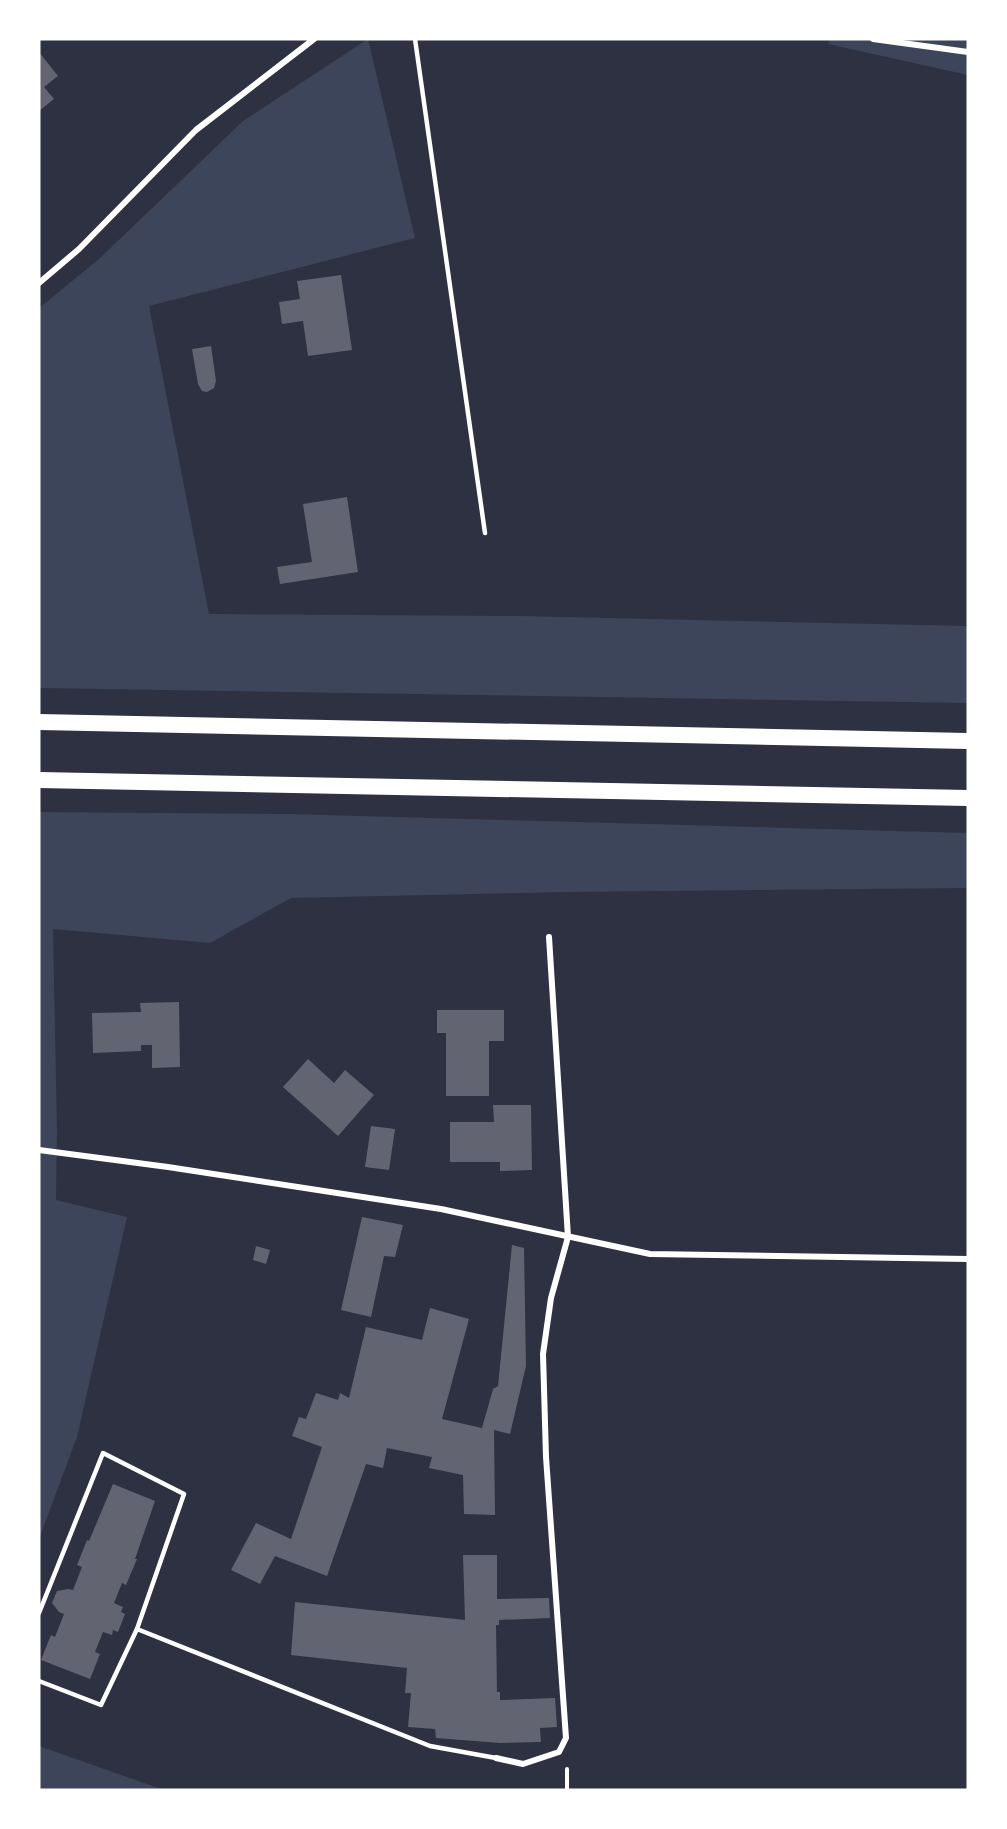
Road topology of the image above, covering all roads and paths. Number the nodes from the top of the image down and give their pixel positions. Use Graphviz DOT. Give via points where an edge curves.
graph roads {
  1 [pos="314,39"];
  2 [pos="415,39"];
  3 [pos="873,39"];
  4 [pos="968,52"];
  5 [pos="39,283"];
  6 [pos="485,533"];
  7 [pos="39,722"];
  8 [pos="968,741"];
  9 [pos="39,780"];
  10 [pos="968,798"];
  11 [pos="549,937"];
  12 [pos="39,1150"];
  13 [pos="568,1237"];
  14 [pos="968,1258"];
  15 [pos="39,1612"];
  16 [pos="137,1629"];
  17 [pos="39,1681"];
  18 [pos="496,1758"];
  1 -- 5 [label="street" via="196,130 80,249"];
  2 -- 6 [label="lane"];
  3 -- 4 [label="street"];
  7 -- 8 [label="highway"];
  9 -- 10 [label="highway"];
  11 -- 13 [label="street"];
  12 -- 13 [label="street" via="441,1209"];
  13 -- 14 [label="street" via="650,1254"];
  13 -- 18 [label="street" via="543,1354 546,1456 566,1738 559,1752 523,1764"];
  15 -- 16 [label="lane" via="103,1453 184,1494"];
  16 -- 17 [label="lane" via="101,1705"];
  16 -- 18 [label="lane" via="430,1746"];
}
